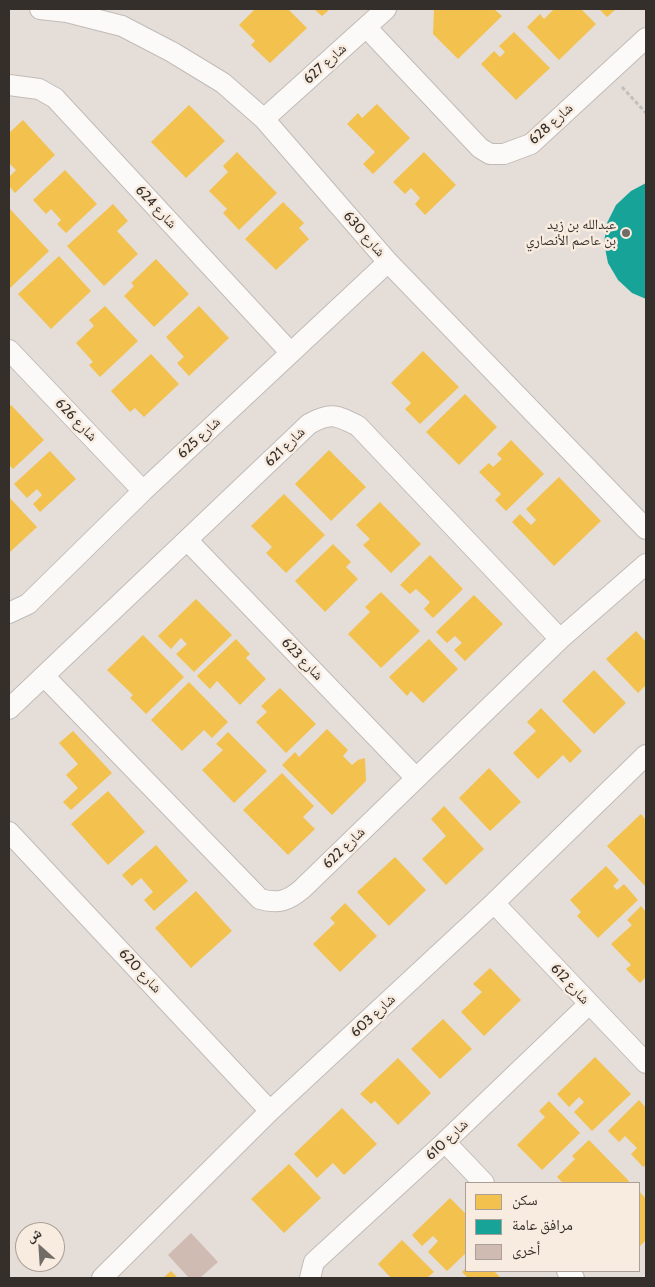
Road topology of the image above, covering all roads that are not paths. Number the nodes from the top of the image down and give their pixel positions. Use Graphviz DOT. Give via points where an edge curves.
graph roads {
  1 [pos="40,9"];
  2 [pos="386,9"];
  3 [pos="366,28"];
  4 [pos="646,38"];
  5 [pos="9,85"];
  6 [pos="264,119"];
  7 [pos="388,262"];
  8 [pos="9,350"];
  9 [pos="290,352"];
  10 [pos="143,491"];
  11 [pos="646,529"];
  12 [pos="188,541"];
  13 [pos="646,564"];
  14 [pos="9,613"];
  15 [pos="560,639"];
  16 [pos="45,677"];
  17 [pos="9,709"];
  18 [pos="644,764"];
  19 [pos="416,778"];
  20 [pos="9,832"];
  21 [pos="494,903"];
  22 [pos="589,1004"];
  23 [pos="646,1063"];
  24 [pos="270,1111"];
  25 [pos="445,1142"];
  26 [pos="483,1182"];
  27 [pos="102,1278"];
  28 [pos="310,1278"];
  1 -- 6 [label="street, شارع 630" via="67,12 122,26 223,83"];
  2 -- 3 [label="street, شارع 627"];
  3 -- 4 [label="street, شارع 628" via="480,148 490,154 504,154 531,144"];
  3 -- 6 [label="street, شارع 627"];
  5 -- 9 [label="street, شارع 624" via="39,89 55,98"];
  6 -- 7 [label="street, شارع 630"];
  7 -- 9 [label="street, شارع 625"];
  7 -- 11 [label="street, شارع 630"];
  8 -- 10 [label="street, شارع 626"];
  9 -- 10 [label="street, شارع 625"];
  10 -- 14 [label="street, شارع 625" via="28,604"];
  12 -- 15 [label="street, شارع 621" via="309,424 335,415 358,426"];
  12 -- 16 [label="street, شارع 621"];
  12 -- 19 [label="street, شارع 623"];
  13 -- 15 [label="street, شارع 622"];
  15 -- 19 [label="street, شارع 622"];
  16 -- 17 [label="street, شارع 621"];
  16 -- 19 [label="street, شارع 622" via="260,898 271,902 290,899"];
  18 -- 21 [label="street, شارع 603"];
  20 -- 24 [label="street, شارع 620"];
  21 -- 22 [label="street, شارع 612"];
  21 -- 24 [label="street, شارع 603"];
  22 -- 23 [label="street, شارع 612"];
  22 -- 25 [label="street, شارع 610"];
  24 -- 27 [label="street, شارع 603"];
  25 -- 26 [label="street"];
  25 -- 28 [label="street, شارع 610" via="314,1262"];
}
